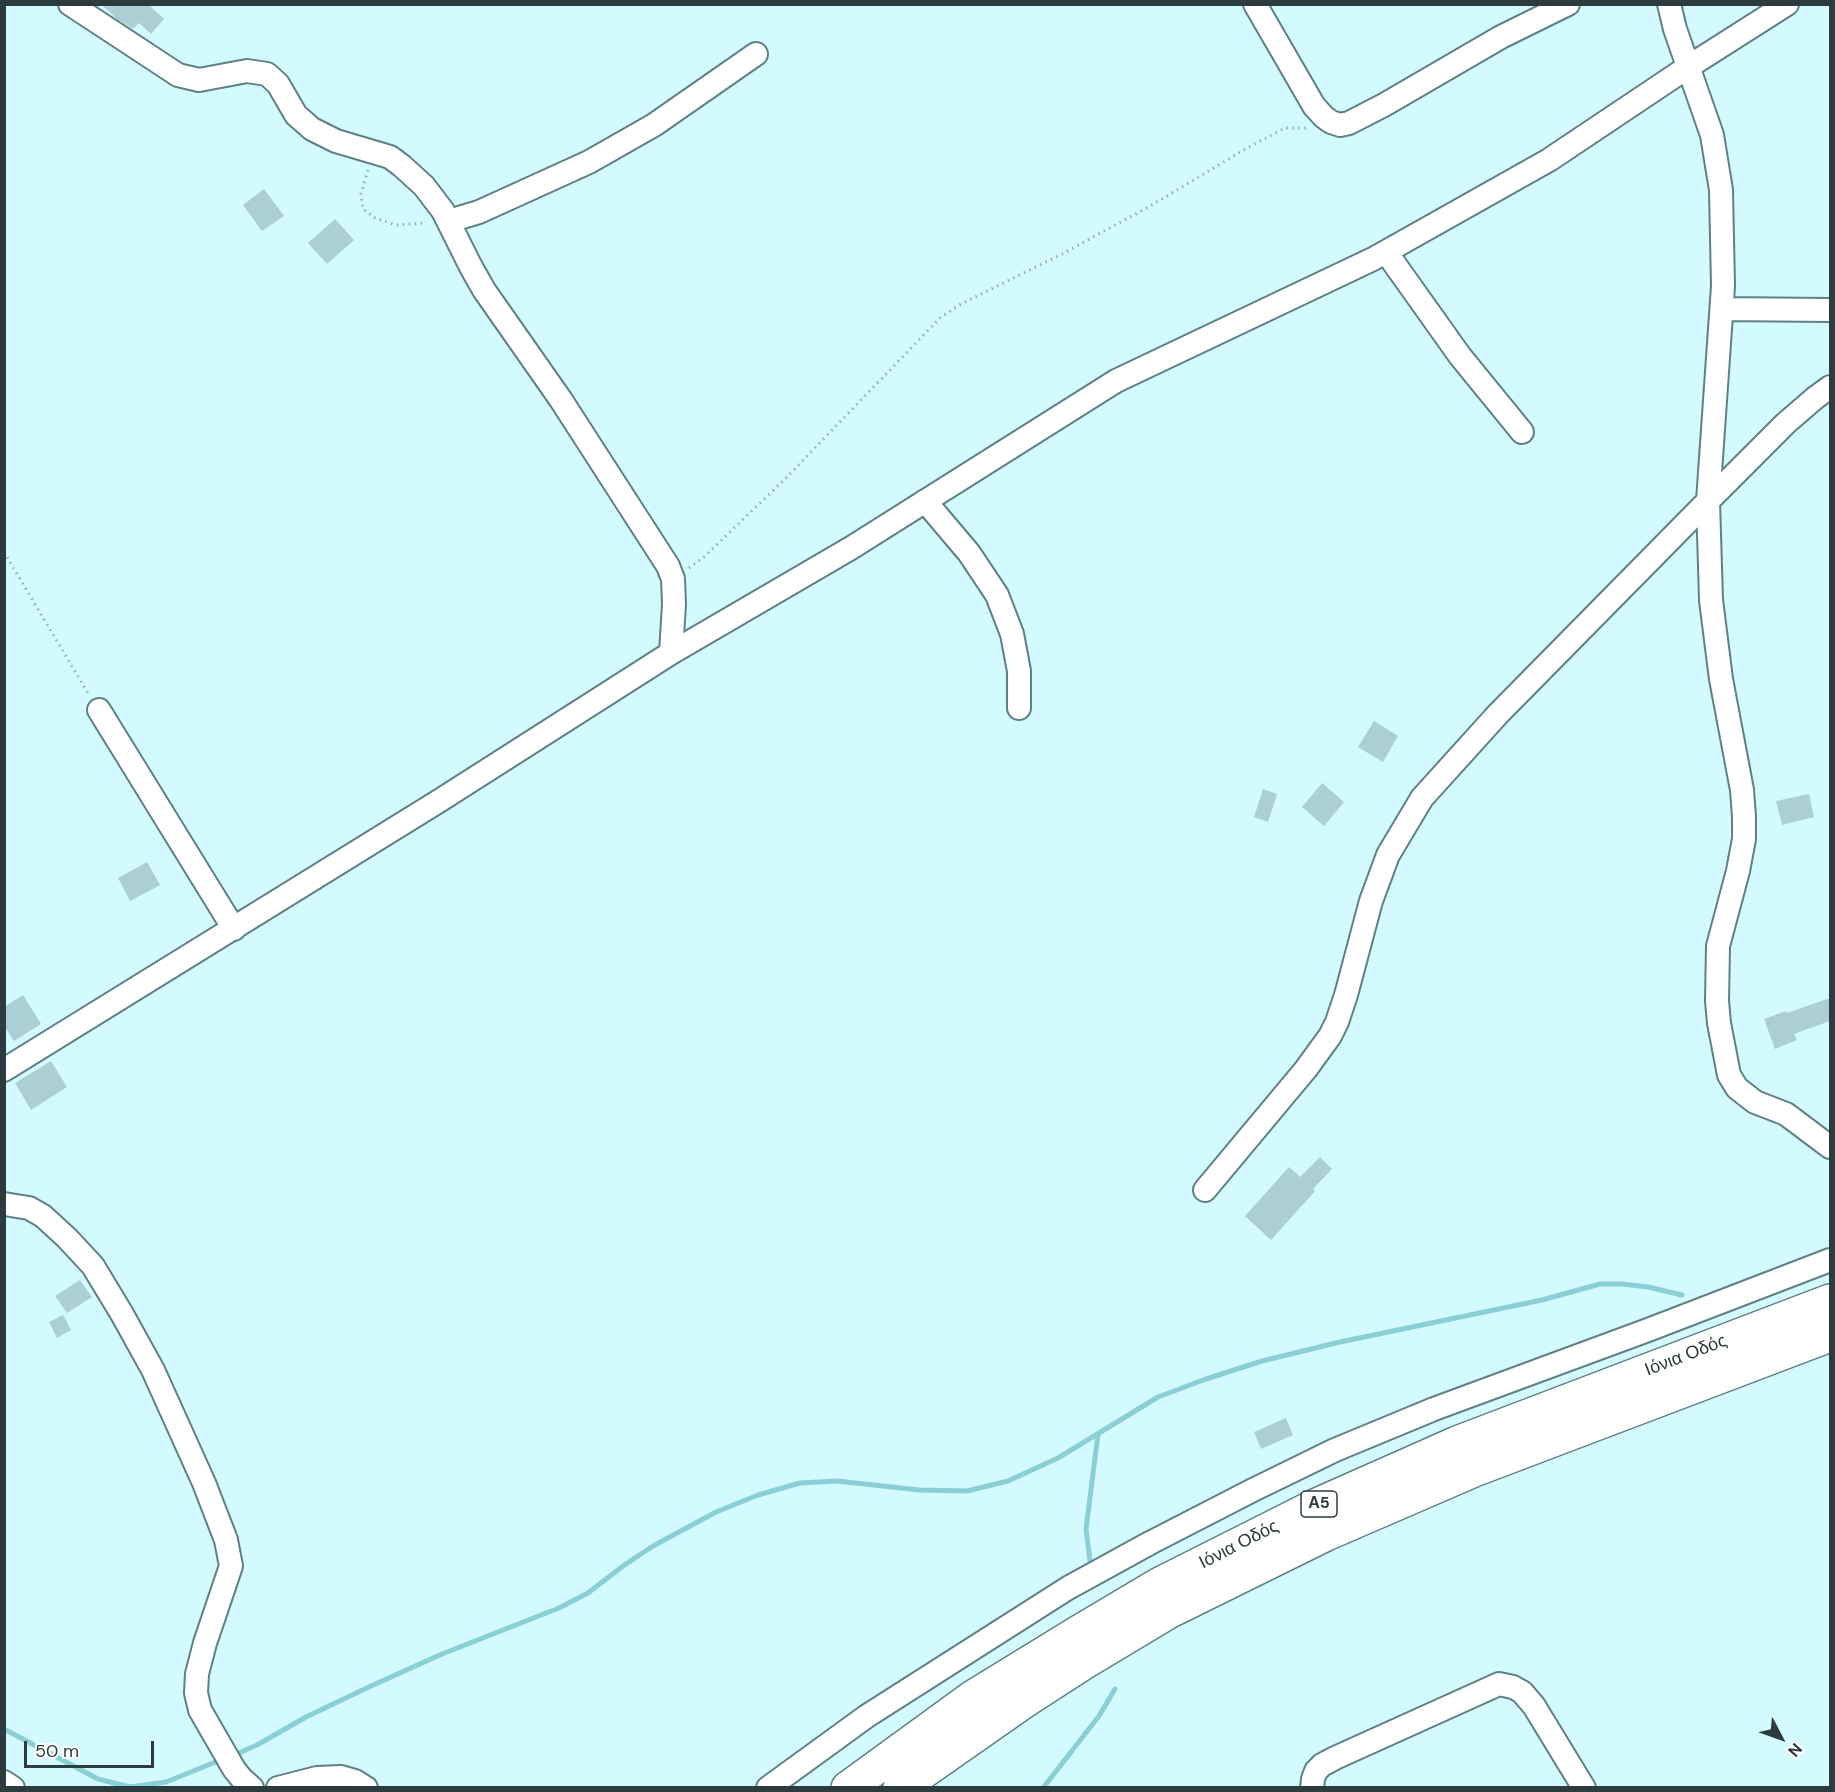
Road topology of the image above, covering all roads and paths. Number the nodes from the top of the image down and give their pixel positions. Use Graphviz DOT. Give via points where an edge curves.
graph roads {
  1 [pos="70,4"];
  2 [pos="1255,4"];
  3 [pos="1568,4"];
  4 [pos="1669,4"];
  5 [pos="1787,4"];
  6 [pos="756,54"];
  7 [pos="1688,67"];
  8 [pos="1330,122"];
  9 [pos="374,151"];
  10 [pos="448,221"];
  11 [pos="1386,252"];
  12 [pos="1722,309"];
  13 [pos="1830,310"];
  14 [pos="1830,387"];
  15 [pos="1522,432"];
  16 [pos="925,501"];
  17 [pos="1708,501"];
  18 [pos="4,552"];
  19 [pos="673,579"];
  20 [pos="671,653"];
  21 [pos="1018,708"];
  22 [pos="99,710"];
  23 [pos="234,929"];
  24 [pos="4,1071"];
  25 [pos="1830,1147"];
  26 [pos="1205,1190"];
  27 [pos="4,1204"];
  28 [pos="1830,1260"];
  29 [pos="1830,1301"];
  30 [pos="1830,1335"];
  31 [pos="239,1781"];
  32 [pos="4,1782"];
  33 [pos="13,1788"];
  34 [pos="278,1788"];
  35 [pos="366,1788"];
  36 [pos="768,1788"];
  37 [pos="848,1788"];
  38 [pos="900,1788"];
  39 [pos="1312,1788"];
  40 [pos="1584,1788"];
  1 -- 9 [label="street" via="178,75 199,80 247,71 267,74 278,84 296,115 312,129 336,141"];
  2 -- 8 [label="street" via="1314,105"];
  3 -- 8 [label="street" via="1349,123"];
  4 -- 7 [label="street"];
  5 -- 7 [label="street"];
  6 -- 10 [label="street" via="654,125 589,162 478,212"];
  7 -- 11 [label="street" via="1549,160"];
  7 -- 12 [label="street" via="1712,135 1721,190"];
  8 -- 19 [label="path" via="1318,128 1285,128 1152,205 940,318 786,478 704,557"];
  9 -- 10 [label="street" via="396,160 412,174 434,197"];
  9 -- 10 [label="path" via="361,194 363,209 396,225"];
  10 -- 19 [label="street" via="484,290 561,400 664,558"];
  11 -- 15 [label="street" via="1460,356"];
  11 -- 16 [label="street" via="1116,381"];
  12 -- 13 [label="street"];
  12 -- 17 [label="street"];
  14 -- 17 [label="street" via="1786,423"];
  16 -- 20 [label="street"];
  16 -- 21 [label="street" via="969,553 997,595 1012,634 1019,671"];
  17 -- 25 [label="street" via="1711,600 1744,817 1738,871 1718,946 1716,1001 1723,1047 1729,1075 1737,1088 1755,1102 1786,1114"];
  17 -- 26 [label="street" via="1498,714 1422,798 1388,855 1330,1036"];
  18 -- 22 [label="path"];
  19 -- 20 [label="street" via="675,618"];
  20 -- 23 [label="street"];
  22 -- 23 [label="street"];
  23 -- 24 [label="street"];
  27 -- 31 [label="street" via="29,1208 43,1216 93,1266 153,1371 208,1492 231,1566 205,1643 196,1693 200,1710"];
  28 -- 36 [label="street" via="1434,1409 1335,1450 1253,1490 1068,1588 867,1716"];
  29 -- 37 [label="highway, Ιόνια Οδός / Α5" via="1457,1443 1317,1505 1161,1584 1079,1632 973,1697"];
  30 -- 38 [label="highway, Ιόνια Οδός / Α5" via="1474,1470 1326,1534 1168,1612 1023,1702"];
  32 -- 33 [label="street"];
  34 -- 35 [label="street" via="317,1778 341,1777"];
  39 -- 40 [label="street" via="1316,1771 1322,1765 1499,1684 1522,1692 1534,1706"];
}
